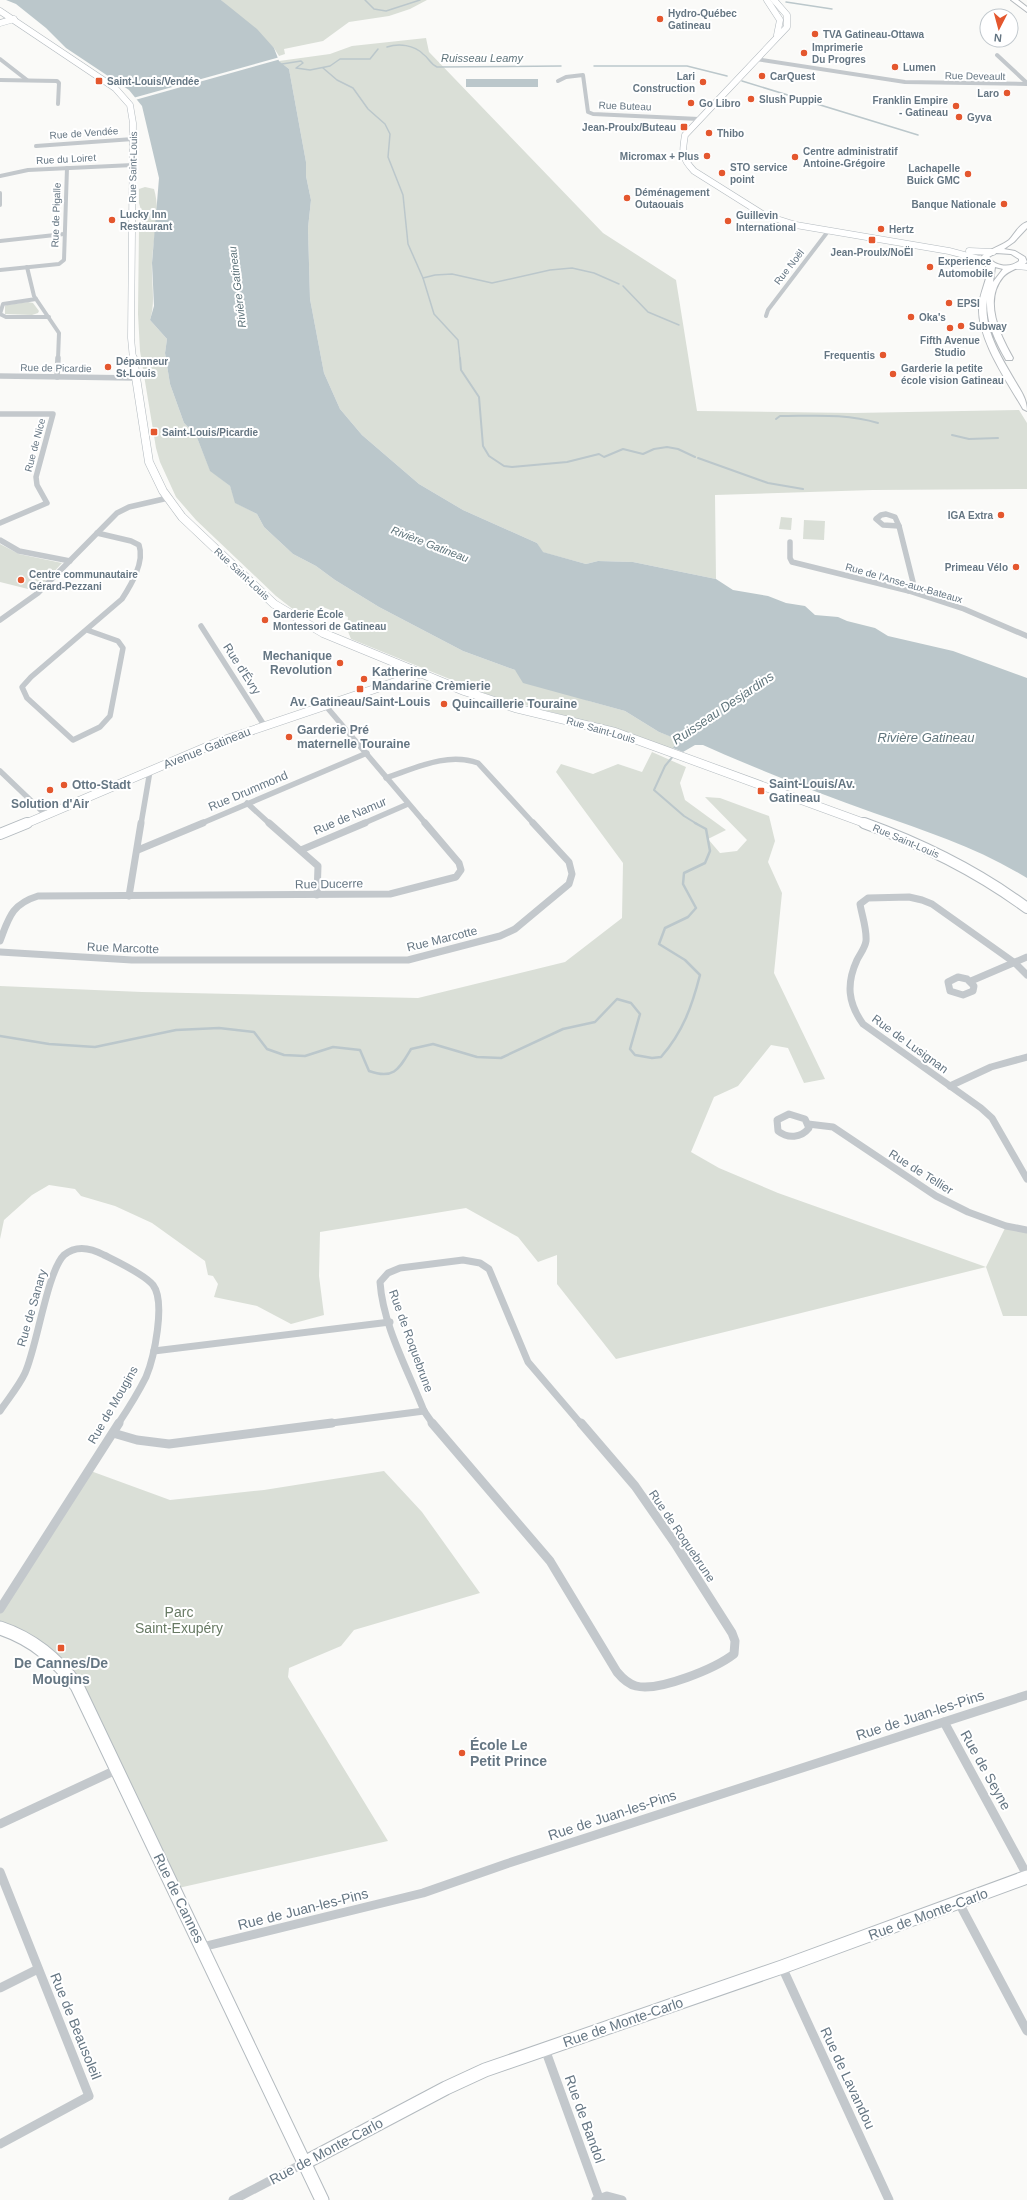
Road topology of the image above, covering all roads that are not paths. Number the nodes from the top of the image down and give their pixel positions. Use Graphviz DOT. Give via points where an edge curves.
graph roads {
  1 [pos="767,0"];
  2 [pos="774,0"];
  3 [pos="1014,0"];
  4 [pos="1027,10"];
  5 [pos="0,11"];
  6 [pos="7,15"];
  7 [pos="14,19"];
  8 [pos="2,23"];
  9 [pos="776,37"];
  10 [pos="997,55"];
  11 [pos="756,58"];
  12 [pos="0,59"];
  13 [pos="0,80"];
  14 [pos="27,80"];
  15 [pos="558,81"];
  16 [pos="1027,84"];
  17 [pos="58,104"];
  18 [pos="699,119"];
  19 [pos="133,139"];
  20 [pos="36,146"];
  21 [pos="133,164"];
  22 [pos="67,168"];
  23 [pos="0,176"];
  24 [pos="0,193"];
  25 [pos="0,206"];
  26 [pos="1026,225"];
  27 [pos="829,230"];
  28 [pos="64,234"];
  29 [pos="0,241"];
  30 [pos="915,244"];
  31 [pos="994,251"];
  32 [pos="1023,258"];
  33 [pos="988,262"];
  34 [pos="27,267"];
  35 [pos="1015,267"];
  36 [pos="1027,267"];
  37 [pos="0,270"];
  38 [pos="36,299"];
  39 [pos="766,316"];
  40 [pos="49,317"];
  41 [pos="0,376"];
  42 [pos="57,377"];
  43 [pos="135,378"];
  44 [pos="1027,393"];
  45 [pos="1027,409"];
  46 [pos="0,414"];
  47 [pos="168,498"];
  48 [pos="0,523"];
  49 [pos="899,526"];
  50 [pos="97,534"];
  51 [pos="0,540"];
  52 [pos="790,542"];
  53 [pos="70,561"];
  54 [pos="909,591"];
  55 [pos="0,620"];
  56 [pos="201,626"];
  57 [pos="86,630"];
  58 [pos="1027,636"];
  59 [pos="419,674"];
  60 [pos="325,705"];
  61 [pos="264,725"];
  62 [pos="366,753"];
  63 [pos="0,771"];
  64 [pos="150,771"];
  65 [pos="386,778"];
  66 [pos="247,803"];
  67 [pos="408,804"];
  68 [pos="46,815"];
  69 [pos="0,834"];
  70 [pos="138,850"];
  71 [pos="301,850"];
  72 [pos="317,895"];
  73 [pos="129,896"];
  74 [pos="1027,908"];
  75 [pos="0,941"];
  76 [pos="0,952"];
  77 [pos="1027,957"];
  78 [pos="1015,963"];
  79 [pos="1027,975"];
  80 [pos="971,981"];
  81 [pos="1027,1057"];
  82 [pos="950,1086"];
  83 [pos="808,1124"];
  84 [pos="1027,1179"];
  85 [pos="1027,1230"];
  86 [pos="390,1322"];
  87 [pos="154,1351"];
  88 [pos="0,1411"];
  89 [pos="424,1411"];
  90 [pos="113,1433"];
  91 [pos="0,1609"];
  92 [pos="0,1628"];
  93 [pos="1027,1695"];
  94 [pos="944,1722"];
  95 [pos="118,1769"];
  96 [pos="0,1824"];
  97 [pos="0,1872"];
  98 [pos="1027,1876"];
  99 [pos="959,1903"];
  100 [pos="202,1947"];
  101 [pos="782,1967"];
  102 [pos="38,1969"];
  103 [pos="0,1988"];
  104 [pos="1027,2031"];
  105 [pos="544,2049"];
  106 [pos="0,2144"];
  107 [pos="304,2163"];
  108 [pos="597,2199"];
  109 [pos="233,2200"];
  110 [pos="322,2200"];
  111 [pos="622,2200"];
  112 [pos="889,2200"];
  1 -- 9 [label="street" via="781,20"];
  2 -- 9 [label="street" via="787,15 788,23"];
  3 -- 4 [label="highway"];
  5 -- 6 [label="street, Rue Saint-Louis"];
  6 -- 7 [label="street, Rue Saint-Louis"];
  6 -- 8 [label="street"];
  7 -- 8 [label="street"];
  7 -- 19 [label="street, Rue Saint-Louis" via="122,94 132,109"];
  9 -- 11 [label="street"];
  10 -- 16 [label="street, Rue Deveault"];
  11 -- 16 [label="street, Rue Deveault" via="905,82"];
  11 -- 18 [label="street"];
  12 -- 14 [label="street"];
  13 -- 14 [label="street"];
  14 -- 17 [label="street" via="59,82"];
  15 -- 18 [label="street, Rue Buteau" via="566,76 583,75 588,112 593,114"];
  18 -- 27 [label="street" via="685,135 682,146 684,158 694,171 758,212 788,223"];
  19 -- 20 [label="street, Rue de Vendée"];
  19 -- 21 [label="street, Rue Saint-Louis"];
  21 -- 22 [label="street, Rue du Loiret"];
  21 -- 43 [label="street, Rue Saint-Louis" via="131,338"];
  22 -- 23 [label="street, Rue du Loiret" via="28,170"];
  22 -- 28 [label="street, Rue de Pigalle"];
  24 -- 25 [label="street"];
  26 -- 31 [label="main road" via="1012,241"];
  26 -- 32 [label="main road" via="1027,231 1020,244"];
  27 -- 30 [label="street"];
  27 -- 39 [label="street, Rue Noël"];
  28 -- 29 [label="street"];
  28 -- 34 [label="street, Rue de Pigalle" via="62,263"];
  30 -- 31 [label="street"];
  30 -- 33 [label="street"];
  31 -- 32 [label="main road" via="1012,252"];
  31 -- 33 [label="main road" via="986,255"];
  32 -- 35 [label="main road" via="1023,262"];
  33 -- 35 [label="main road" via="1000,267"];
  33 -- 45 [label="main road" via="992,270 984,291 985,325"];
  34 -- 37 [label="street"];
  34 -- 38 [label="street"];
  35 -- 36 [label="street"];
  35 -- 44 [label="main road" via="1000,275 994,286 991,317"];
  38 -- 40 [label="street"];
  38 -- 40 [label="street" via="3,304 0,307 0,314 6,317"];
  40 -- 42 [label="street" via="59,333"];
  41 -- 42 [label="street, Rue de Picardie"];
  42 -- 43 [label="street, Rue de Picardie"];
  43 -- 47 [label="street, Rue Saint-Louis" via="149,462"];
  46 -- 48 [label="street, Rue de Nice" via="53,414 36,477 37,485 47,503"];
  47 -- 50 [label="street" via="124,509"];
  47 -- 59 [label="street, Rue Saint-Louis" via="189,525 274,604 323,633"];
  49 -- 54 [label="street" via="913,582"];
  50 -- 53 [label="street"];
  50 -- 57 [label="street" via="136,543 140,548 140,555 128,591"];
  51 -- 53 [label="street" via="19,551"];
  52 -- 54 [label="street, Rue de l'Anse-aux-Bateaux" via="792,562"];
  53 -- 55 [label="street" via="33,597"];
  54 -- 58 [label="street, Rue de l'Anse-aux-Bateaux" via="964,609"];
  56 -- 61 [label="street, Rue d'Évry"];
  57 -- 57 [label="street" via="30,677 22,687 27,698 73,740 100,727 110,716 123,648 118,641"];
  59 -- 60 [label="street, Avenue Gatineau"];
  59 -- 74 [label="street, Rue Saint-Louis" via="486,699 605,729 880,829 935,852 993,883"];
  60 -- 61 [label="street, Avenue Gatineau"];
  60 -- 62 [label="street, Rue Ducerre"];
  61 -- 64 [label="street, Avenue Gatineau"];
  62 -- 65 [label="street, Rue Ducerre"];
  62 -- 66 [label="street, Rue Drummond"];
  63 -- 68 [label="street"];
  64 -- 68 [label="street, Avenue Gatineau"];
  64 -- 70 [label="street"];
  65 -- 67 [label="street, Rue Ducerre"];
  65 -- 76 [label="street, Rue Marcotte" via="451,758 469,759 478,763 569,862 572,874 569,884 515,929 500,936 408,960 132,960"];
  66 -- 70 [label="street, Rue Drummond"];
  66 -- 71 [label="street"];
  67 -- 71 [label="street, Rue de Namur"];
  67 -- 72 [label="street, Rue Ducerre" via="459,863 461,870 456,877 397,894"];
  68 -- 69 [label="street, Avenue Gatineau"];
  70 -- 73 [label="street"];
  71 -- 72 [label="street" via="319,869"];
  72 -- 73 [label="street, Rue Ducerre"];
  73 -- 75 [label="street, Rue Ducerre" via="29,898 12,910"];
  77 -- 78 [label="street"];
  78 -- 79 [label="street, Rue de Lusignan"];
  78 -- 80 [label="street"];
  78 -- 82 [label="street, Rue de Lusignan" via="932,904 922,900 909,897 874,897 865,899 860,904 866,942 851,974 848,990 856,1015 863,1024"];
  81 -- 82 [label="street" via="992,1067"];
  82 -- 84 [label="street, Rue de Lusignan" via="992,1118"];
  83 -- 83 [label="street, Rue de Tellier" via="794,1114 780,1117 776,1124 778,1131 793,1138 804,1135"];
  83 -- 85 [label="street, Rue de Tellier" via="833,1127 936,1196 962,1209 1006,1226"];
  86 -- 87 [label="street"];
  86 -- 89 [label="street, Rue de Roquebrune"];
  86 -- 89 [label="street, Rue de Roquebrune" via="379,1286 388,1273 400,1268 463,1260 485,1265 492,1274 528,1362 634,1486 676,1545 732,1633 735,1641 734,1654 718,1666 658,1686 638,1687 623,1679 550,1560 436,1430"];
  87 -- 88 [label="street, Rue de Sanary" via="159,1296 153,1285 94,1249 72,1250 57,1264 25,1373"];
  87 -- 90 [label="street, Rue de Mougins" via="146,1376"];
  89 -- 90 [label="street, Rue de Roquebrune" via="170,1444 137,1440"];
  90 -- 91 [label="street, Rue de Mougins"];
  92 -- 95 [label="street, Rue de Cannes" via="33,1643 66,1671 78,1686"];
  93 -- 94 [label="street, Rue de Juan-les-Pins"];
  94 -- 98 [label="street, Rue de Seyne"];
  94 -- 100 [label="street, Rue de Juan-les-Pins" via="423,1893"];
  95 -- 96 [label="street"];
  95 -- 100 [label="street, Rue de Cannes"];
  97 -- 102 [label="street, Rue de Beausoleil"];
  98 -- 99 [label="street, Rue de Monte-Carlo"];
  99 -- 101 [label="street, Rue de Monte-Carlo"];
  99 -- 104 [label="street"];
  100 -- 107 [label="street, Rue de Cannes"];
  101 -- 105 [label="street, Rue de Monte-Carlo"];
  101 -- 112 [label="street, Rue de Lavandou"];
  102 -- 103 [label="street"];
  102 -- 106 [label="street, Rue de Beausoleil" via="89,2096"];
  105 -- 107 [label="street, Rue de Monte-Carlo" via="485,2070 446,2088"];
  105 -- 108 [label="street, Rue de Bandol"];
  107 -- 109 [label="street, Rue de Monte-Carlo"];
  107 -- 110 [label="street, Rue de Cannes"];
  108 -- 111 [label="street, Rue de Bandol" via="607,2196"];
}
